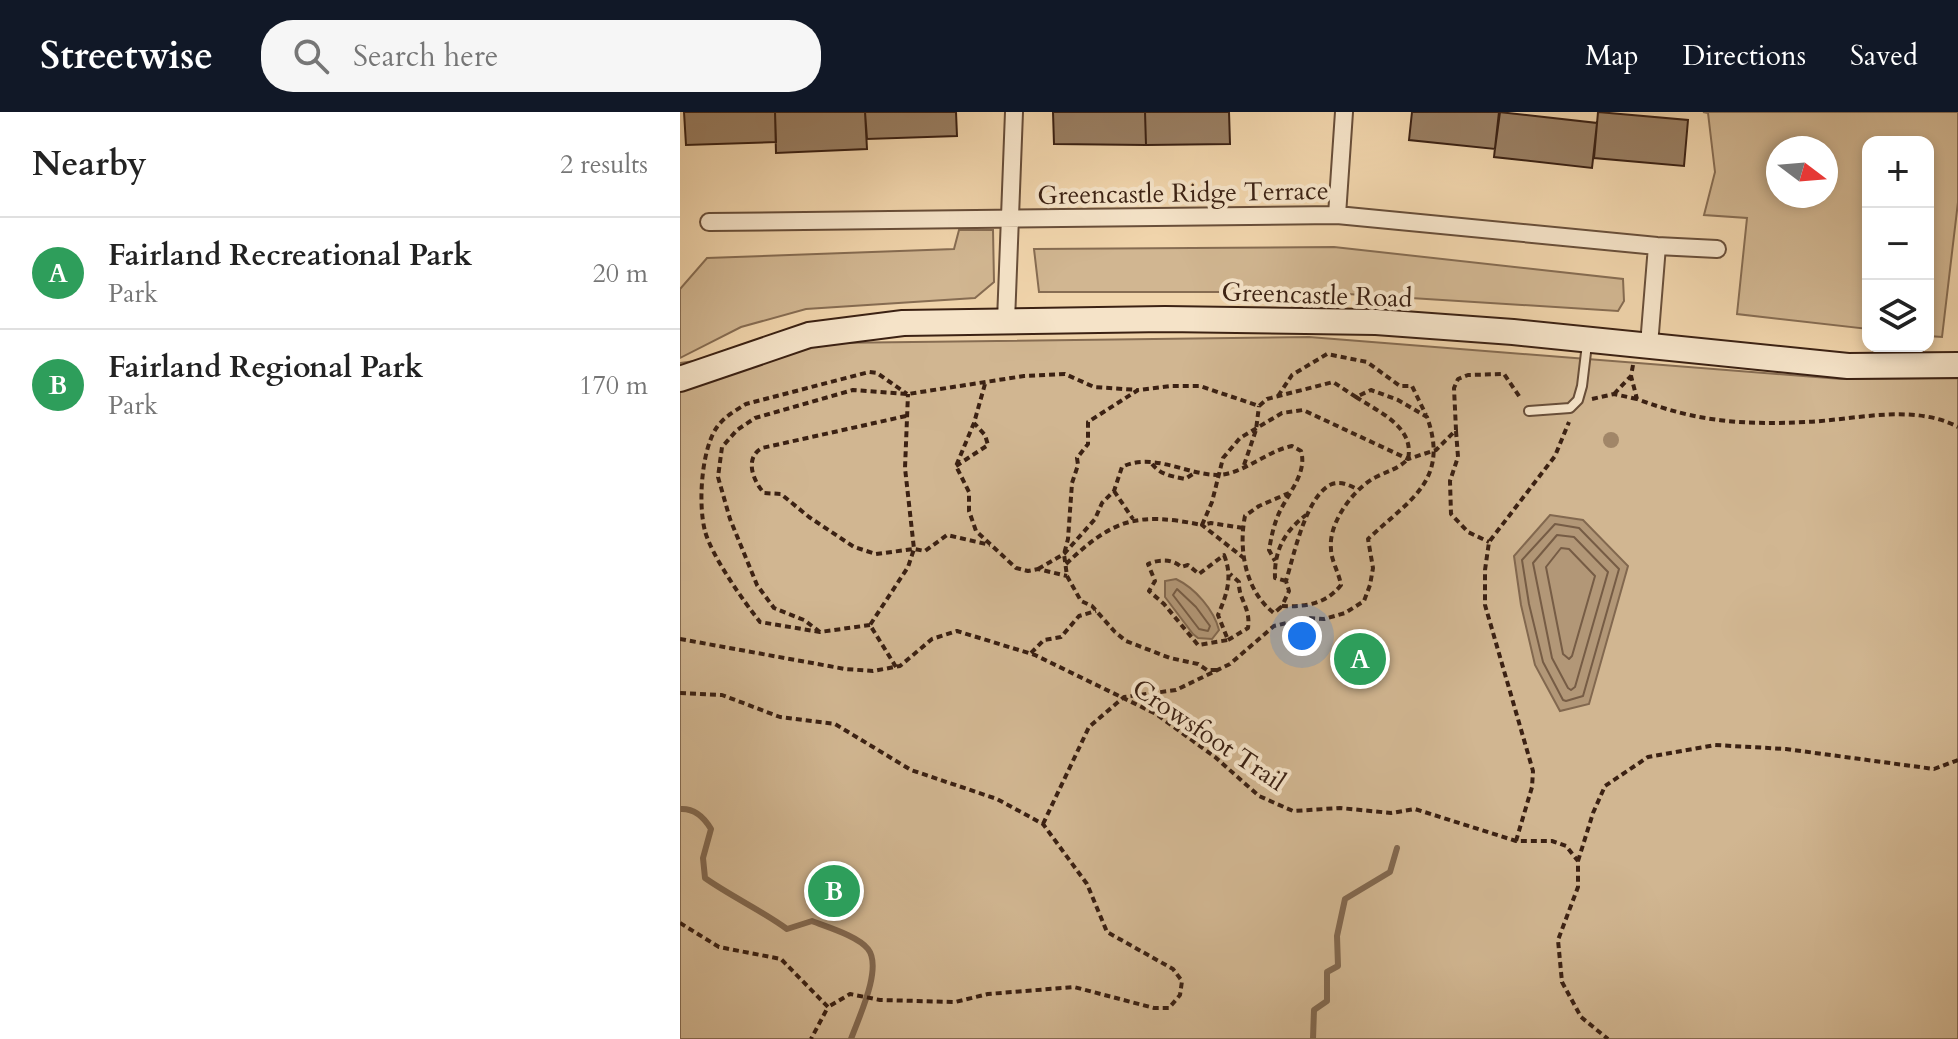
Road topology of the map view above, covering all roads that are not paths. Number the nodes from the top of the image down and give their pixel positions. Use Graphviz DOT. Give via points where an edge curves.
graph roads {
  1 [pos="1014,112"];
  2 [pos="1344,112"];
  3 [pos="1337,215"];
  4 [pos="1012,218"];
  5 [pos="709,222"];
  6 [pos="1657,246"];
  7 [pos="1717,249"];
  8 [pos="1006,321"];
  9 [pos="1588,340"];
  10 [pos="1642,345"];
  11 [pos="1958,365"];
  12 [pos="680,379"];
  13 [pos="1529,411"];
  1 -- 4 [label="street"];
  2 -- 3 [label="street"];
  3 -- 4 [label="street, Greencastle Ridge Terrace"];
  3 -- 6 [label="street, Greencastle Ridge Terrace"];
  4 -- 5 [label="street, Greencastle Ridge Terrace"];
  4 -- 8 [label="street"];
  6 -- 7 [label="street, Greencastle Ridge Terrace"];
  6 -- 10 [label="street"];
  8 -- 9 [label="street, Greencastle Road" via="1376,322"];
  8 -- 12 [label="street, Greencastle Road" via="903,323 809,335"];
  9 -- 10 [label="street, Greencastle Road"];
  9 -- 13 [label="lane" via="1578,400 1570,408"];
  10 -- 11 [label="street, Greencastle Road" via="1848,366"];
}
